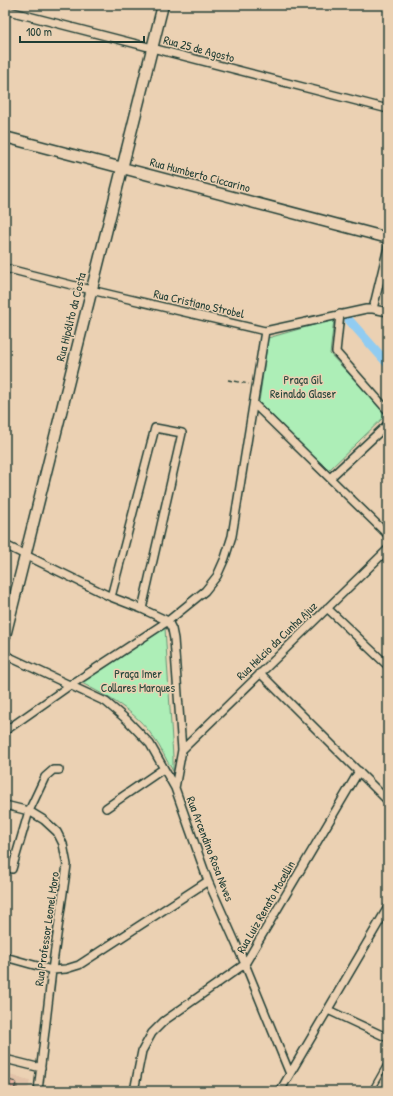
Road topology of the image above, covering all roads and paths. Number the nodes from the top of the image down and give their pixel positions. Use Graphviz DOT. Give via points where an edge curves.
graph roads {
  1 [pos="163,5"];
  2 [pos="5,10"];
  3 [pos="152,48"];
  4 [pos="388,110"];
  5 [pos="5,137"];
  6 [pos="122,168"];
  7 [pos="388,238"];
  8 [pos="388,247"];
  9 [pos="5,268"];
  10 [pos="92,290"];
  11 [pos="373,309"];
  12 [pos="388,312"];
  13 [pos="340,314"];
  14 [pos="265,331"];
  15 [pos="228,380"];
  16 [pos="257,386"];
  17 [pos="254,404"];
  18 [pos="388,412"];
  19 [pos="388,424"];
  20 [pos="330,478"];
  21 [pos="388,535"];
  22 [pos="5,545"];
  23 [pos="388,549"];
  24 [pos="25,555"];
  25 [pos="111,597"];
  26 [pos="327,608"];
  27 [pos="142,609"];
  28 [pos="168,621"];
  29 [pos="5,636"];
  30 [pos="5,655"];
  31 [pos="388,666"];
  32 [pos="260,673"];
  33 [pos="69,686"];
  34 [pos="5,731"];
  35 [pos="182,750"];
  36 [pos="163,769"];
  37 [pos="59,770"];
  38 [pos="359,771"];
  39 [pos="175,788"];
  40 [pos="388,801"];
  41 [pos="5,805"];
  42 [pos="106,808"];
  43 [pos="29,811"];
  44 [pos="12,869"];
  45 [pos="208,881"];
  46 [pos="388,906"];
  47 [pos="5,957"];
  48 [pos="245,964"];
  49 [pos="52,970"];
  50 [pos="328,1010"];
  51 [pos="388,1038"];
  52 [pos="5,1059"];
  53 [pos="388,1061"];
  54 [pos="41,1068"];
  55 [pos="290,1074"];
  56 [pos="38,1091"];
  57 [pos="134,1091"];
  58 [pos="280,1091"];
  59 [pos="371,1091"];
  1 -- 3 [label="street, Rua Hipólito da Costa"];
  2 -- 3 [label="street, Rua 25 de Agosto"];
  3 -- 4 [label="street, Rua 25 de Agosto"];
  3 -- 6 [label="street, Rua Hipólito da Costa"];
  5 -- 6 [label="street, Rua Humberto Ciccarino"];
  6 -- 7 [label="street, Rua Humberto Ciccarino"];
  6 -- 10 [label="street, Rua Hipólito da Costa"];
  8 -- 11 [label="street"];
  9 -- 10 [label="street, Rua Cristiano Strobel"];
  10 -- 14 [label="street, Rua Cristiano Strobel"];
  10 -- 24 [label="street, Rua Hipólito da Costa"];
  11 -- 12 [label="street, Rua Cristiano Strobel"];
  11 -- 13 [label="street, Rua Cristiano Strobel"];
  13 -- 14 [label="street, Rua Cristiano Strobel"];
  13 -- 18 [label="street" via="336,352"];
  14 -- 16 [label="street"];
  15 -- 16 [label="path"];
  16 -- 17 [label="street"];
  17 -- 20 [label="street"];
  17 -- 28 [label="street" via="232,536 225,558 217,576 205,591"];
  19 -- 20 [label="street"];
  20 -- 21 [label="street"];
  22 -- 24 [label="street"];
  23 -- 26 [label="street, Rua Helcio da Cunha Ajuz"];
  24 -- 25 [label="street"];
  24 -- 29 [label="street, Rua Hipólito da Costa"];
  25 -- 27 [label="street"];
  25 -- 27 [label="street" via="155,428 182,433"];
  26 -- 31 [label="street"];
  26 -- 32 [label="street, Rua Helcio da Cunha Ajuz"];
  27 -- 28 [label="street"];
  28 -- 33 [label="street"];
  28 -- 35 [label="street, Rua Arcendino Rosa Neves" via="174,639"];
  30 -- 33 [label="street"];
  32 -- 35 [label="street, Rua Helcio da Cunha Ajuz"];
  32 -- 38 [label="street"];
  33 -- 34 [label="street"];
  33 -- 36 [label="street" via="106,702 127,720 150,744"];
  35 -- 39 [label="street, Rua Arcendino Rosa Neves"];
  36 -- 39 [label="street"];
  36 -- 42 [label="street"];
  37 -- 43 [label="street" via="53,770 45,777"];
  38 -- 40 [label="street"];
  38 -- 48 [label="street, Rua Luiz Renato Mocellin"];
  39 -- 45 [label="street, Rua Arcendino Rosa Neves"];
  41 -- 43 [label="street, Rua Professor Leonel Moro"];
  43 -- 44 [label="street"];
  43 -- 49 [label="street, Rua Professor Leonel Moro" via="57,832 63,844 67,865"];
  45 -- 48 [label="street, Rua Arcendino Rosa Neves"];
  45 -- 49 [label="street" via="79,965"];
  46 -- 50 [label="street"];
  47 -- 49 [label="street"];
  48 -- 55 [label="street, Rua Arcendino Rosa Neves"];
  48 -- 57 [label="street, Rua Luiz Renato Mocellin" via="164,1020 152,1033 142,1051"];
  49 -- 54 [label="street, Rua Professor Leonel Moro"];
  50 -- 51 [label="street"];
  50 -- 55 [label="street"];
  52 -- 54 [label="street"];
  53 -- 59 [label="lane"];
  54 -- 56 [label="street, Rua Professor Leonel Moro"];
  55 -- 58 [label="street"];
}
